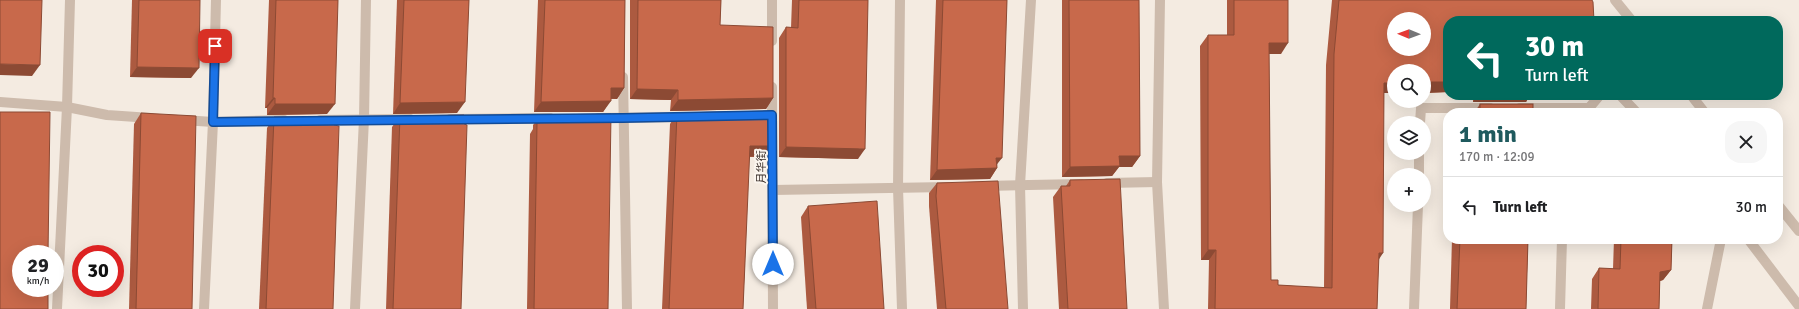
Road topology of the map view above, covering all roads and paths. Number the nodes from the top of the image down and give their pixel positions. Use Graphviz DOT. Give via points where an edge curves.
graph roads {
  1 [pos="70,0"];
  2 [pos="216,0"];
  3 [pos="366,0"];
  4 [pos="772,0"];
  5 [pos="900,0"];
  6 [pos="1031,0"];
  7 [pos="1160,0"];
  8 [pos="1615,0"];
  9 [pos="1628,16"];
  10 [pos="772,54"];
  11 [pos="623,63"];
  12 [pos="772,76"];
  13 [pos="1595,100"];
  14 [pos="1625,100"];
  15 [pos="1695,100"];
  16 [pos="0,102"];
  17 [pos="67,107"];
  18 [pos="1443,108"];
  19 [pos="1443,108"];
  20 [pos="1505,108"];
  21 [pos="1588,108"];
  22 [pos="1632,108"];
  23 [pos="1701,108"];
  24 [pos="702,116"];
  25 [pos="1420,116"];
  26 [pos="160,118"];
  27 [pos="560,118"];
  28 [pos="591,118"];
  29 [pos="623,118"];
  30 [pos="175,119"];
  31 [pos="364,119"];
  32 [pos="419,119"];
  33 [pos="442,119"];
  34 [pos="297,120"];
  35 [pos="312,120"];
  36 [pos="213,122"];
  37 [pos="1157,182"];
  38 [pos="1020,185"];
  39 [pos="959,186"];
  40 [pos="974,186"];
  41 [pos="898,188"];
  42 [pos="773,190"];
  43 [pos="1783,211"];
  44 [pos="1418,212"];
  45 [pos="1799,231"];
  46 [pos="1562,244"];
  47 [pos="1720,244"];
  48 [pos="1752,244"];
  49 [pos="1799,306"];
  50 [pos="57,309"];
  51 [pos="204,309"];
  52 [pos="355,309"];
  53 [pos="627,309"];
  54 [pos="773,309"];
  55 [pos="902,309"];
  56 [pos="1023,309"];
  57 [pos="1164,309"];
  58 [pos="1414,309"];
  59 [pos="1560,309"];
  60 [pos="1707,309"];
  1 -- 17 [label="street"];
  2 -- 36 [label="street"];
  3 -- 31 [label="street"];
  4 -- 10 [label="street"];
  5 -- 41 [label="street"];
  6 -- 38 [label="street"];
  7 -- 37 [label="street"];
  8 -- 9 [label="street"];
  11 -- 29 [label="street"];
  12 -- 42 [label="street, 月华街" via="768,115"];
  13 -- 21 [label="street"];
  14 -- 22 [label="street"];
  15 -- 23 [label="street"];
  16 -- 17 [label="street"];
  17 -- 26 [label="street" via="107,115"];
  17 -- 50 [label="street"];
  18 -- 20 [label="street"];
  19 -- 25 [label="street" via="1421,108"];
  24 -- 29 [label="street"];
  27 -- 33 [label="street"];
  28 -- 29 [label="street"];
  29 -- 53 [label="street"];
  30 -- 36 [label="street"];
  31 -- 32 [label="street"];
  31 -- 35 [label="street"];
  31 -- 52 [label="street"];
  34 -- 36 [label="street"];
  36 -- 51 [label="street"];
  37 -- 38 [label="street"];
  37 -- 57 [label="street"];
  38 -- 40 [label="street"];
  38 -- 56 [label="street"];
  39 -- 41 [label="street"];
  41 -- 42 [label="street"];
  41 -- 55 [label="street"];
  42 -- 54 [label="street, 月华街"];
  43 -- 45 [label="street"];
  44 -- 58 [label="street"];
  46 -- 59 [label="street"];
  47 -- 60 [label="street"];
  48 -- 49 [label="street"];
}
